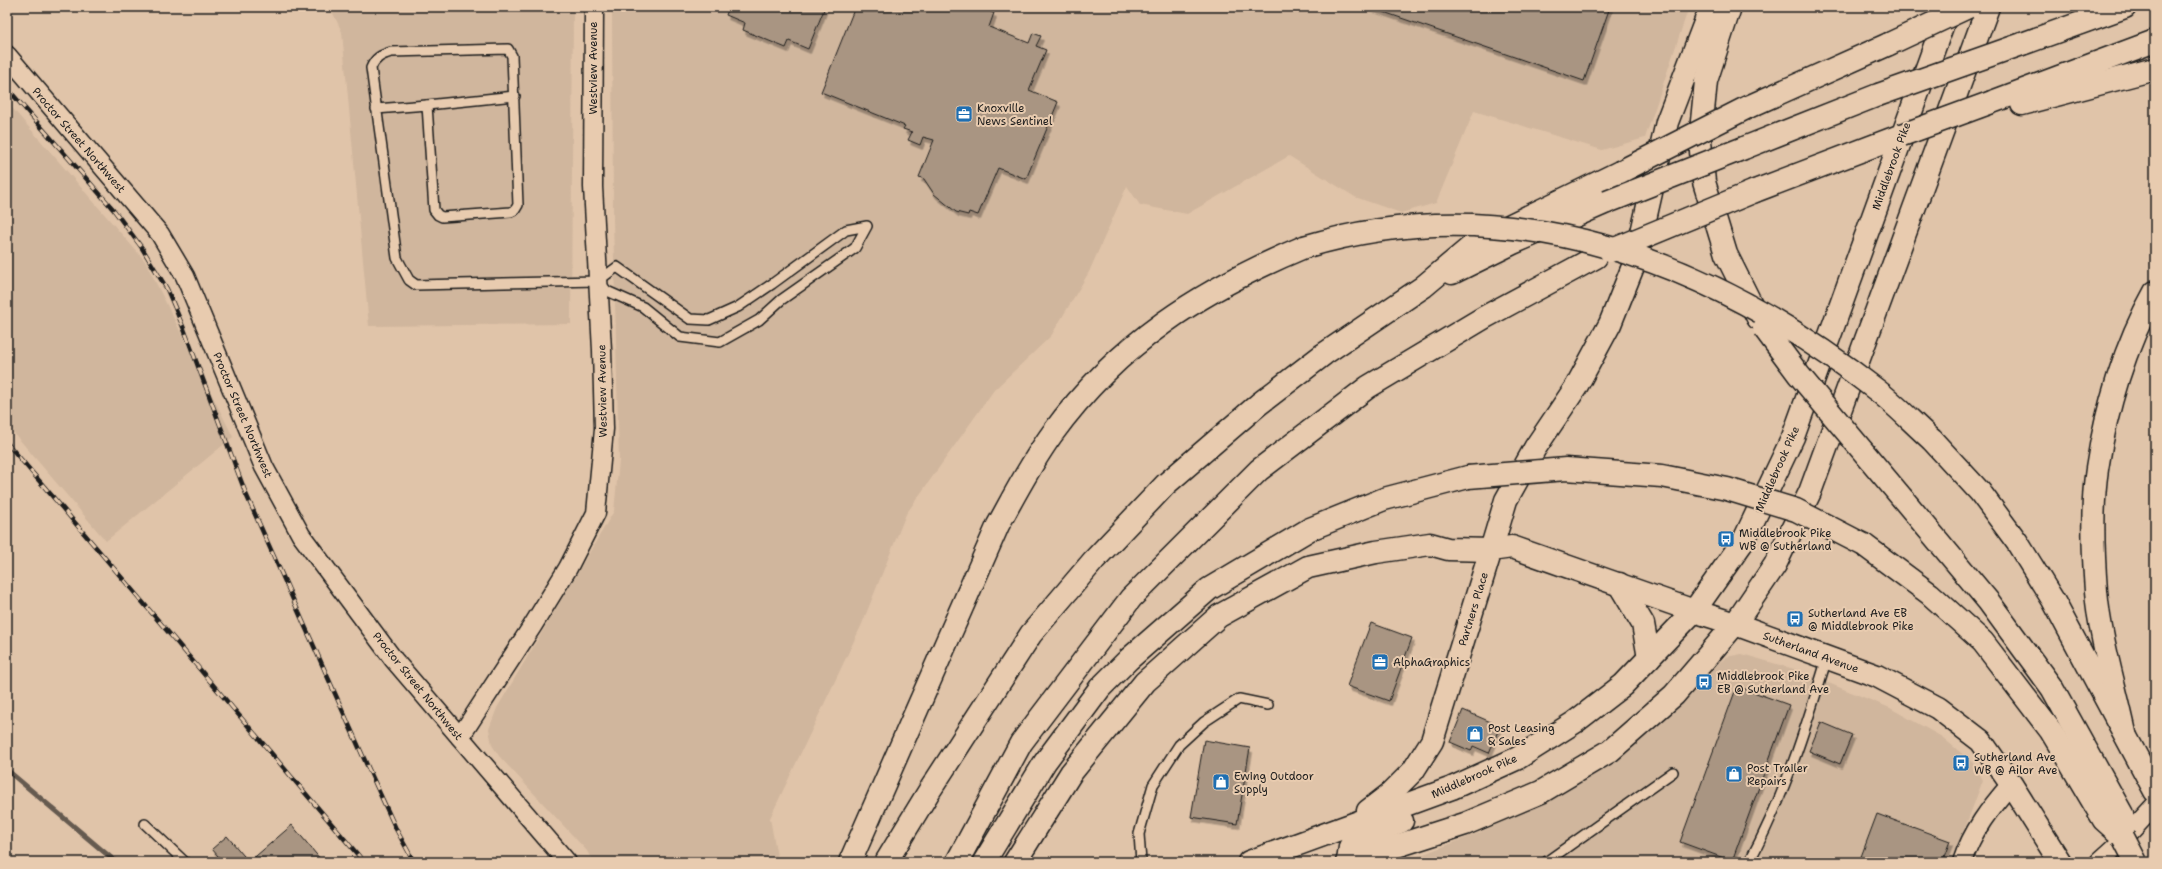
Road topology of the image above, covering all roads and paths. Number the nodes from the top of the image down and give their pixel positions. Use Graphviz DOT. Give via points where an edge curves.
graph roads {
  1 [pos="594,7"];
  2 [pos="1711,7"];
  3 [pos="1730,7"];
  4 [pos="1949,7"];
  5 [pos="1968,7"];
  6 [pos="1988,7"];
  7 [pos="2125,7"];
  8 [pos="2155,41"];
  9 [pos="7,55"];
  10 [pos="2155,69"];
  11 [pos="515,96"];
  12 [pos="427,105"];
  13 [pos="1991,107"];
  14 [pos="376,109"];
  15 [pos="598,281"];
  16 [pos="1423,287"];
  17 [pos="2155,292"];
  18 [pos="2155,316"];
  19 [pos="2125,360"];
  20 [pos="1490,550"];
  21 [pos="1619,584"];
  22 [pos="1694,611"];
  23 [pos="1735,624"];
  24 [pos="1649,658"];
  25 [pos="1827,658"];
  26 [pos="1268,705"];
  27 [pos="2125,733"];
  28 [pos="460,737"];
  29 [pos="1673,772"];
  30 [pos="2011,784"];
  31 [pos="1452,788"];
  32 [pos="2155,791"];
  33 [pos="2100,793"];
  34 [pos="2155,805"];
  35 [pos="145,824"];
  36 [pos="1344,826"];
  37 [pos="185,862"];
  38 [pos="567,862"];
  39 [pos="850,862"];
  40 [pos="886,862"];
  41 [pos="957,862"];
  42 [pos="984,862"];
  43 [pos="1015,862"];
  44 [pos="1141,862"];
  45 [pos="1249,862"];
  46 [pos="1348,862"];
  47 [pos="1546,862"];
  48 [pos="1750,862"];
  49 [pos="1962,862"];
  50 [pos="2060,862"];
  51 [pos="2099,862"];
  52 [pos="2136,862"];
  1 -- 15 [label="street, Westview Avenue" via="593,187"];
  2 -- 20 [label="main road, Partners Place" via="1667,122 1636,259 1610,324 1576,387 1535,448 1506,500"];
  3 -- 33 [label="main road, bridge" via="1706,81 1700,141 1704,182 1726,254 1764,328 1804,381 1989,602 2052,688"];
  4 -- 22 [label="main road, Middlebrook Pike" via="1793,437 1744,540"];
  5 -- 16 [label="main road, bridge" via="1748,107 1478,241"];
  6 -- 23 [label="main road" via="1810,492 1775,565"];
  7 -- 16 [label="main road, bridge" via="1878,95 1607,202 1513,243"];
  8 -- 13 [label="main road"];
  9 -- 28 [label="street, Proctor Street Northwest" via="160,234 185,276 264,468 301,535 394,660"];
  10 -- 13 [label="main road"];
  11 -- 12 [label="lane"];
  11 -- 12 [label="lane" via="518,205 511,212 442,216 434,210"];
  11 -- 14 [label="lane" via="512,56 508,50 391,52 380,56 371,68"];
  12 -- 14 [label="lane"];
  13 -- 41 [label="main road, bridge" via="1851,154 1596,257 1485,317 1368,387 1259,470 1131,598 1021,743"];
  14 -- 15 [label="lane" via="397,258 408,280 416,285 427,286"];
  15 -- 15 [label="lane" via="607,291 642,307 680,337 720,342 759,320 781,300 855,248 867,226 846,230 767,288 738,307 709,320 690,319 617,267"];
  15 -- 28 [label="street, Westview Avenue" via="604,429 596,513 545,606"];
  16 -- 40 [label="main road" via="1324,354 1259,404 1166,484 1094,560 1031,634"];
  17 -- 19 [label="main road" via="2144,311"];
  18 -- 19 [label="main road"];
  19 -- 27 [label="main road" via="2110,408 2097,470 2094,526 2096,591 2105,649"];
  20 -- 21 [label="main road, Sutherland Avenue" via="1512,547"];
  20 -- 36 [label="main road, Partners Place" via="1432,741 1413,771 1390,794"];
  20 -- 43 [label="main road, Sutherland Avenue" via="1448,549 1430,544 1376,552 1308,567 1219,616 1146,682 1071,774"];
  21 -- 22 [label="main road, Sutherland Avenue"];
  21 -- 24 [label="main road" via="1643,624"];
  22 -- 23 [label="main road, Sutherland Avenue"];
  22 -- 24 [label="main road, Middlebrook Pike"];
  23 -- 25 [label="main road, Sutherland Avenue"];
  23 -- 46 [label="main road" via="1674,696 1610,751 1541,792 1465,824"];
  24 -- 31 [label="main road, Middlebrook Pike" via="1623,685 1575,722 1518,758"];
  25 -- 30 [label="main road, Sutherland Avenue" via="1877,676 1938,708 1981,741"];
  25 -- 48 [label="lane" via="1805,730 1766,832"];
  26 -- 44 [label="lane" via="1239,699 1204,722 1179,745 1153,785 1139,834"];
  27 -- 32 [label="main road"];
  27 -- 39 [label="main road, bridge" via="2094,680 2053,600 2017,542 1980,492 1932,440 1879,393 1826,352 1776,320 1702,281 1643,257 1581,239 1525,229 1434,224 1336,238 1304,247 1265,264 1207,294 1157,326 1119,358 1085,392 1052,434 998,525"];
  28 -- 38 [label="street, Proctor Street Northwest"];
  29 -- 47 [label="lane"];
  30 -- 49 [label="street" via="1988,810 1969,841"];
  30 -- 50 [label="main road, Sutherland Avenue"];
  31 -- 36 [label="main road, Middlebrook Pike"];
  31 -- 46 [label="main road" via="1435,806 1420,815 1355,840 1350,847"];
  33 -- 42 [label="main road, bridge" via="1983,642 1930,594 1864,545 1796,510 1727,489 1662,476 1566,469 1468,477 1384,499 1310,528 1209,589 1100,688 1044,762"];
  33 -- 52 [label="main road, bridge" via="2122,814 2123,837"];
  34 -- 51 [label="street"];
  35 -- 37 [label="lane"];
  36 -- 45 [label="main road, Middlebrook Pike"];
  36 -- 46 [label="lane"];
}
